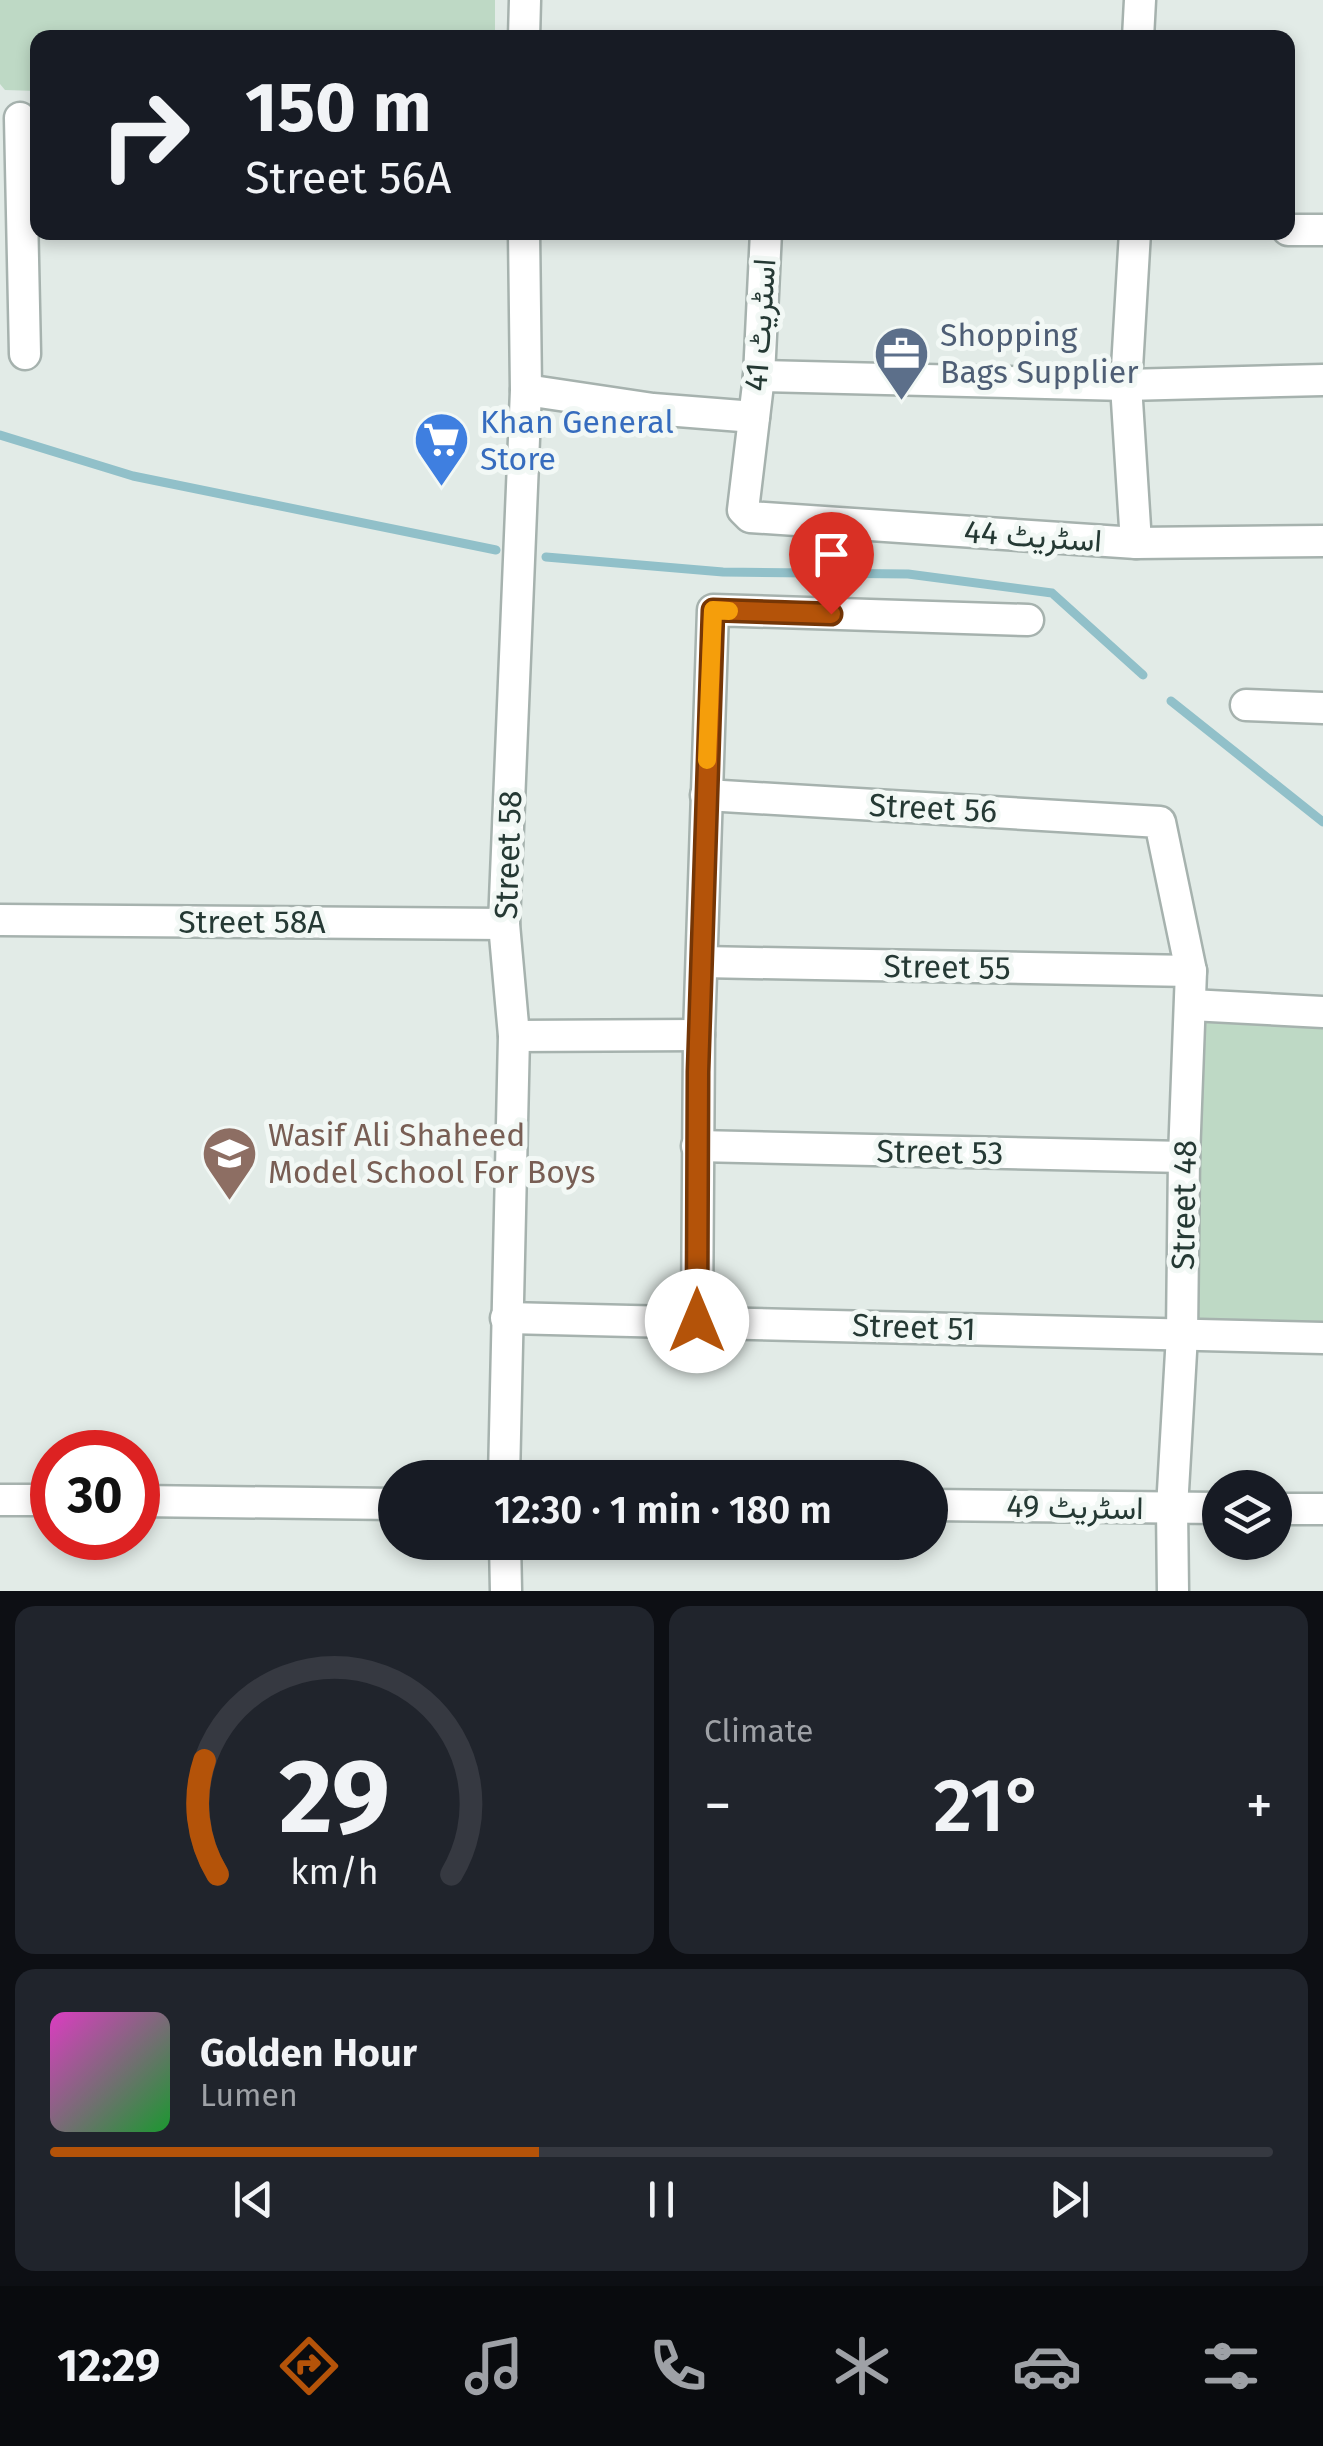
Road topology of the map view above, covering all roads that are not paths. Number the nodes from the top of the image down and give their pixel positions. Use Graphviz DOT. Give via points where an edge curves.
graph roads {
  1 [pos="525,0"];
  2 [pos="1140,0"];
  3 [pos="524,30"];
  4 [pos="1138,30"];
  5 [pos="19,118"];
  6 [pos="1295,230"];
  7 [pos="1323,230"];
  8 [pos="524,240"];
  9 [pos="766,240"];
  10 [pos="1135,240"];
  11 [pos="25,354"];
  12 [pos="759,376"];
  13 [pos="1323,380"];
  14 [pos="1126,385"];
  15 [pos="526,390"];
  16 [pos="754,417"];
  17 [pos="745,514"];
  18 [pos="1323,541"];
  19 [pos="1136,543"];
  20 [pos="1028,620"];
  21 [pos="1246,705"];
  22 [pos="1323,708"];
  23 [pos="706,795"];
  24 [pos="1160,822"];
  25 [pos="0,920"];
  26 [pos="504,924"];
  27 [pos="702,962"];
  28 [pos="1192,971"];
  29 [pos="1191,1005"];
  30 [pos="1323,1012"];
  31 [pos="699,1035"];
  32 [pos="514,1036"];
  33 [pos="697,1146"];
  34 [pos="1184,1158"];
  35 [pos="506,1318"];
  36 [pos="697,1321"];
  37 [pos="1182,1335"];
  38 [pos="1323,1338"];
  39 [pos="504,1460"];
  40 [pos="0,1500"];
  41 [pos="30,1500"];
  42 [pos="160,1501"];
  43 [pos="378,1504"];
  44 [pos="948,1506"];
  45 [pos="1172,1508"];
  46 [pos="1202,1508"];
  47 [pos="1292,1509"];
  48 [pos="1323,1509"];
  49 [pos="505,1560"];
  50 [pos="506,1591"];
  51 [pos="1174,1591"];
  1 -- 3 [label="street"];
  2 -- 4 [label="street"];
  5 -- 11 [label="street"];
  6 -- 7 [label="street"];
  8 -- 15 [label="street, Street 58"];
  9 -- 12 [label="street, اسٹریٹ 41"];
  10 -- 14 [label="street"];
  12 -- 14 [label="street"];
  12 -- 16 [label="street, اسٹریٹ 41"];
  13 -- 14 [label="street"];
  14 -- 19 [label="street"];
  15 -- 16 [label="street"];
  15 -- 26 [label="street, Street 58"];
  16 -- 17 [label="street, اسٹریٹ 41"];
  17 -- 19 [label="street, اسٹریٹ 44"];
  18 -- 19 [label="street, اسٹریٹ 44"];
  20 -- 23 [label="street" via="713,610"];
  21 -- 22 [label="street"];
  23 -- 24 [label="street, Street 56"];
  23 -- 27 [label="street"];
  24 -- 28 [label="street, Street 48"];
  25 -- 26 [label="street, Street 58A"];
  26 -- 32 [label="street, Street 58"];
  27 -- 28 [label="street, Street 55"];
  27 -- 31 [label="street"];
  28 -- 29 [label="street, Street 48"];
  29 -- 30 [label="street"];
  29 -- 34 [label="street, Street 48"];
  31 -- 32 [label="street"];
  31 -- 33 [label="street"];
  32 -- 35 [label="street, Street 58"];
  33 -- 34 [label="street, Street 53"];
  33 -- 36 [label="street"];
  34 -- 37 [label="street, Street 48"];
  35 -- 36 [label="street, Street 51"];
  35 -- 39 [label="street, Street 58"];
  36 -- 37 [label="street, Street 51"];
  37 -- 38 [label="street, Street 51"];
  37 -- 45 [label="street, Street 48"];
  40 -- 41 [label="street"];
  42 -- 43 [label="street"];
  44 -- 45 [label="street, اسٹریٹ 49"];
  45 -- 46 [label="street, اسٹریٹ 49"];
  45 -- 51 [label="street, Street 48"];
  47 -- 48 [label="street"];
  49 -- 50 [label="street"];
}
